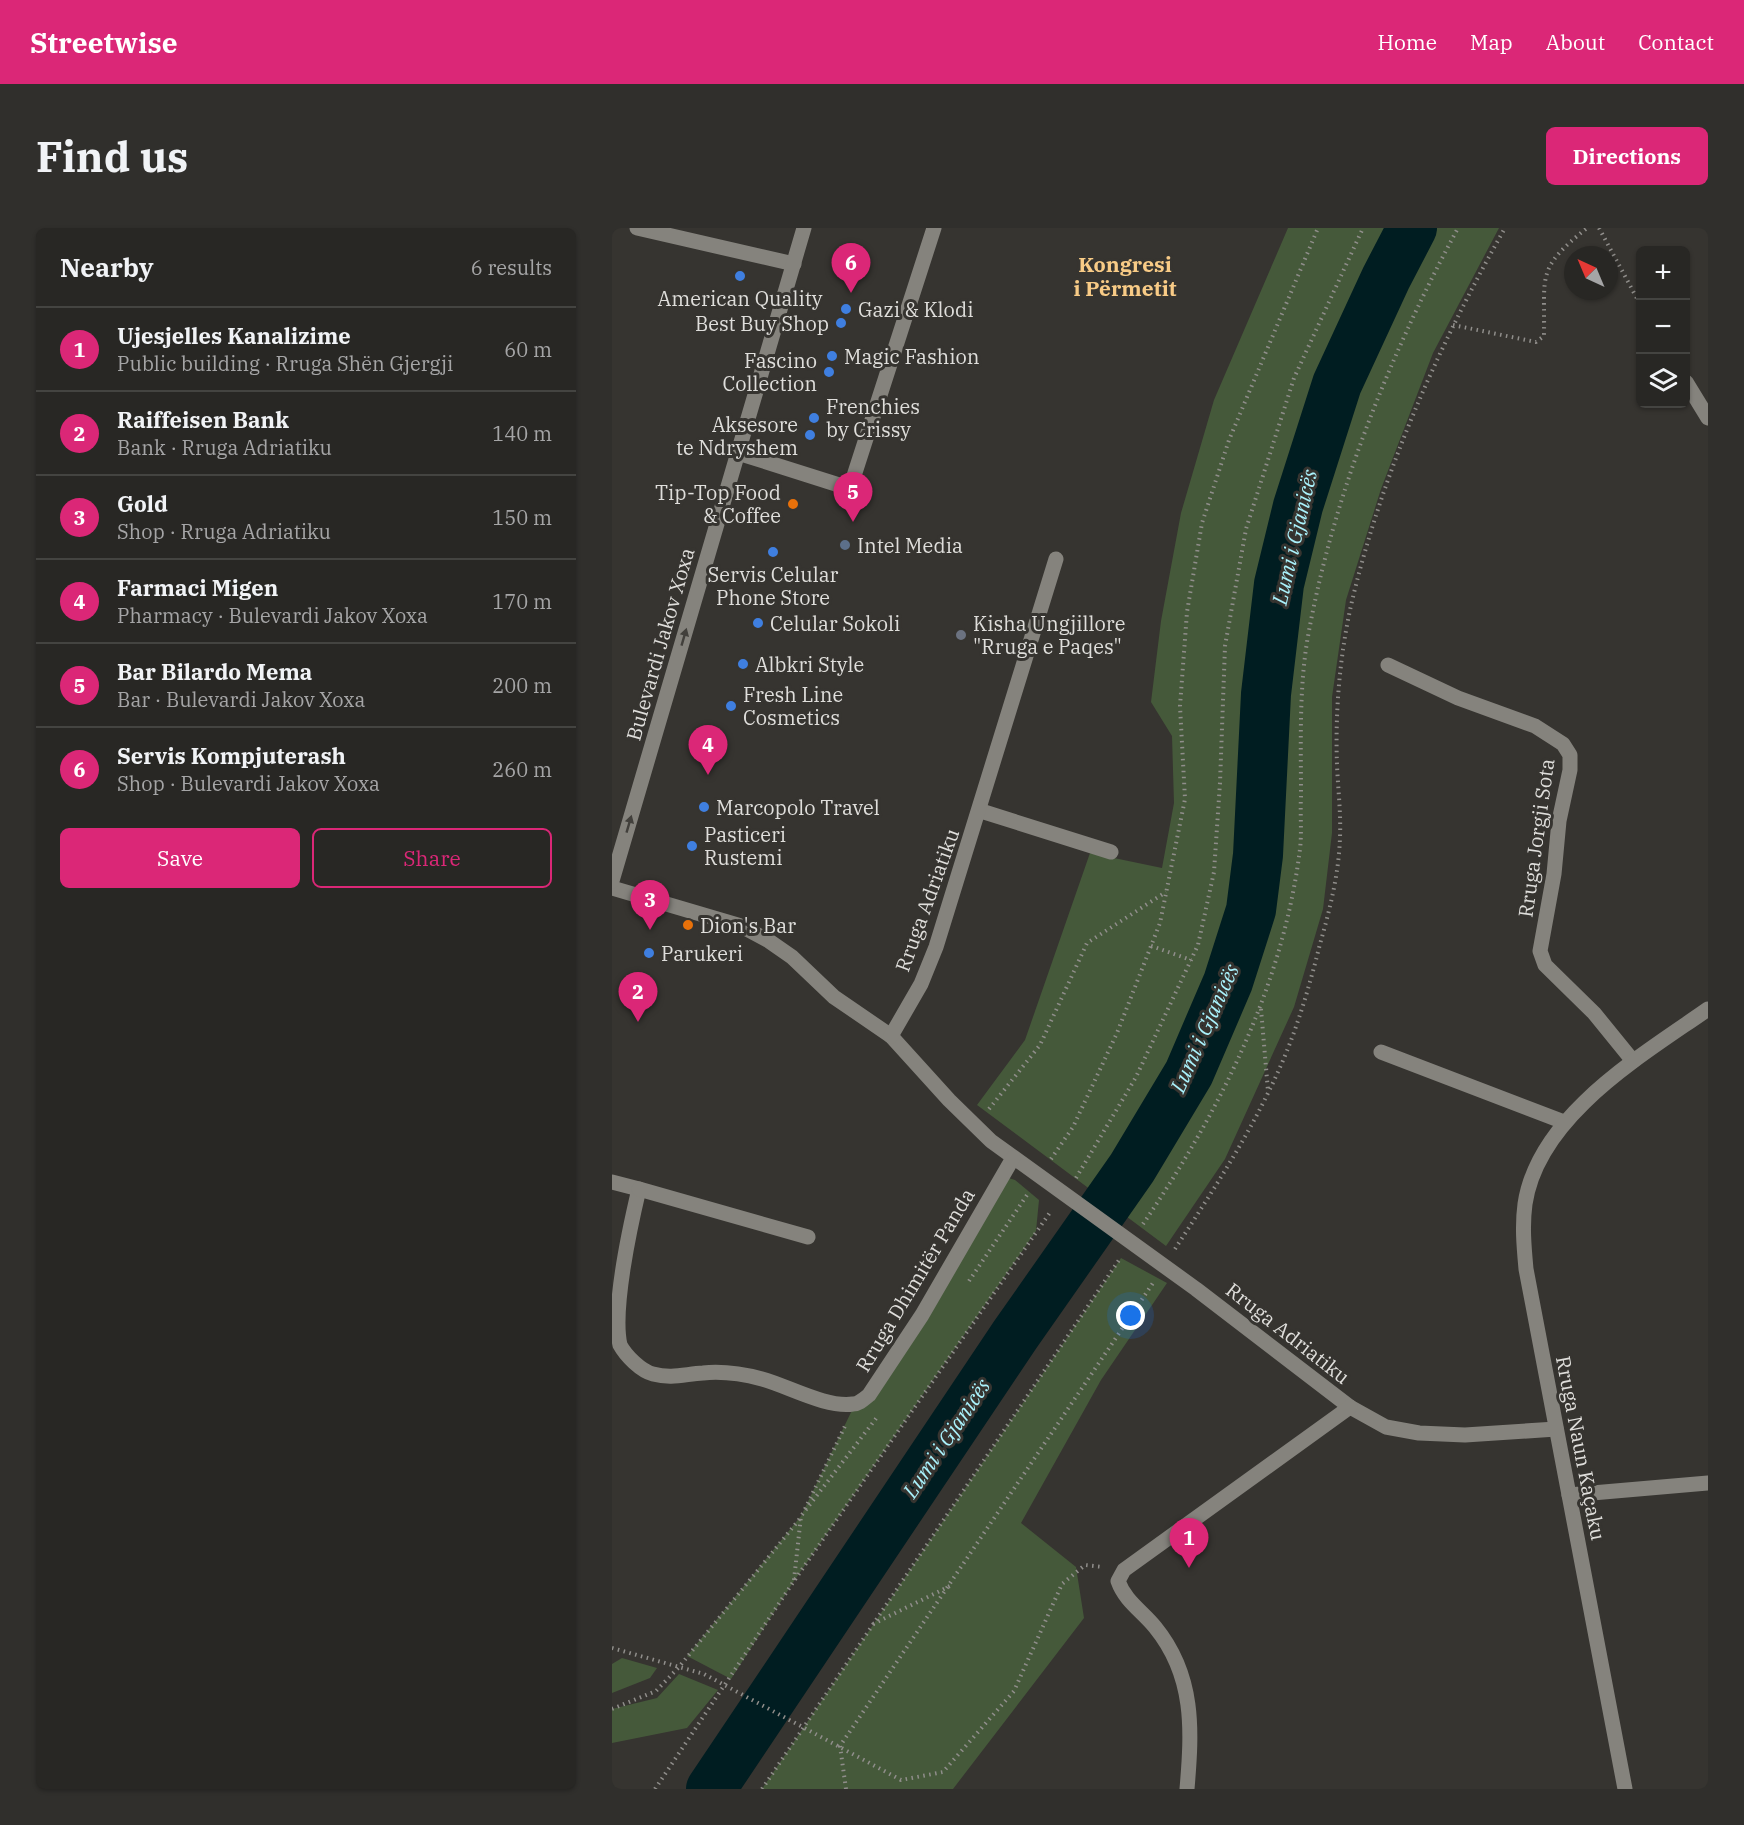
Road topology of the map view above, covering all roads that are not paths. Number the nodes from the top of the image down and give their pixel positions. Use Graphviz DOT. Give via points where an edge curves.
graph roads {
  1 [pos="637,228"];
  2 [pos="804,228"];
  3 [pos="934,228"];
  4 [pos="794,264"];
  5 [pos="1690,389"];
  6 [pos="1708,418"];
  7 [pos="738,453"];
  8 [pos="1056,560"];
  9 [pos="1388,664"];
  10 [pos="981,811"];
  11 [pos="1111,852"];
  12 [pos="615,859"];
  13 [pos="612,880"];
  14 [pos="612,888"];
  15 [pos="1708,1009"];
  16 [pos="891,1036"];
  17 [pos="1381,1052"];
  18 [pos="1633,1061"];
  19 [pos="1564,1122"];
  20 [pos="1013,1158"];
  21 [pos="612,1182"];
  22 [pos="639,1189"];
  23 [pos="808,1237"];
  24 [pos="1350,1407"];
  25 [pos="1557,1429"];
  26 [pos="1708,1483"];
  27 [pos="1569,1496"];
  28 [pos="1187,1789"];
  29 [pos="1625,1789"];
  1 -- 4 [label="street"];
  2 -- 4 [label="street, Bulevardi Jakov Xoxa"];
  3 -- 7 [label="street" via="852,482 838,485"];
  4 -- 7 [label="street, Bulevardi Jakov Xoxa"];
  5 -- 6 [label="street"];
  12 -- 7 [label="street, Bulevardi Jakov Xoxa, one-way"];
  8 -- 10 [label="street, Rruga Adriatiku"];
  9 -- 18 [label="street, Rruga Jorgji Sota" via="1458,698 1535,726 1563,744 1570,755 1540,951 1545,965 1594,1013"];
  10 -- 11 [label="street, Rruga Adriatiku"];
  10 -- 16 [label="street, Rruga Adriatiku" via="936,947 921,984"];
  12 -- 13 [label="street, Bulevardi Jakov Xoxa"];
  14 -- 16 [label="street" via="741,926 792,957 834,998"];
  15 -- 18 [label="street, Rruga Naun Kaçaku"];
  16 -- 20 [label="street" via="976,1126"];
  17 -- 19 [label="street"];
  18 -- 19 [label="street, Rruga Naun Kaçaku"];
  19 -- 25 [label="street, Rruga Naun Kaçaku" via="1533,1174 1523,1234 1526,1269"];
  20 -- 22 [label="street, Rruga Dhimitër Panda" via="922,1316 869,1395 855,1404 838,1404 762,1379 730,1374 703,1372 674,1378 651,1374 634,1362 620,1346 614,1328 620,1272"];
  20 -- 24 [label="street, Rruga Adriatiku" via="1148,1254"];
  21 -- 22 [label="street"];
  22 -- 23 [label="street"];
  24 -- 25 [label="street, Rruga Adriatiku" via="1386,1427 1419,1433 1465,1435"];
  24 -- 28 [label="street" via="1124,1570 1118,1581 1123,1594 1170,1647 1184,1680 1191,1710"];
  25 -- 27 [label="street, Rruga Naun Kaçaku"];
  26 -- 27 [label="street"];
  27 -- 29 [label="street, Rruga Naun Kaçaku"];
}
